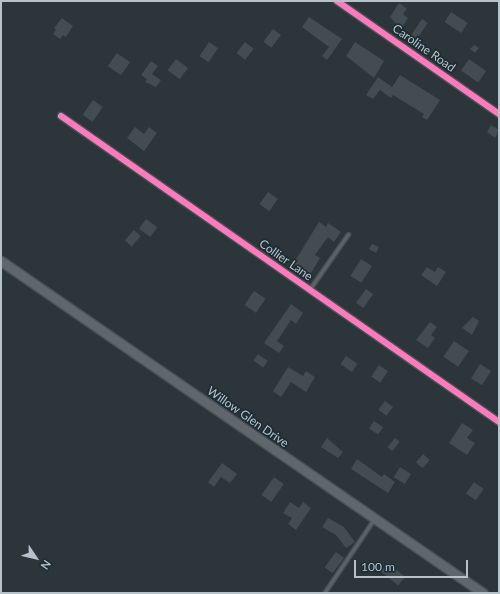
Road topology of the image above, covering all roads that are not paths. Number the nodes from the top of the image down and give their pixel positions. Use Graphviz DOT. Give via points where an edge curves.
graph roads {
  1 [pos="337,1"];
  2 [pos="499,114"];
  3 [pos="61,116"];
  4 [pos="348,234"];
  5 [pos="1,260"];
  6 [pos="309,290"];
  7 [pos="499,422"];
  8 [pos="374,519"];
  9 [pos="324,593"];
  10 [pos="483,593"];
  1 -- 2 [label="street, Caroline Road"];
  3 -- 6 [label="street, Collier Lane"];
  4 -- 6 [label="lane"];
  5 -- 8 [label="main road, Willow Glen Drive"];
  6 -- 7 [label="street, Collier Lane"];
  8 -- 9 [label="lane"];
  8 -- 10 [label="main road, Willow Glen Drive"];
}
